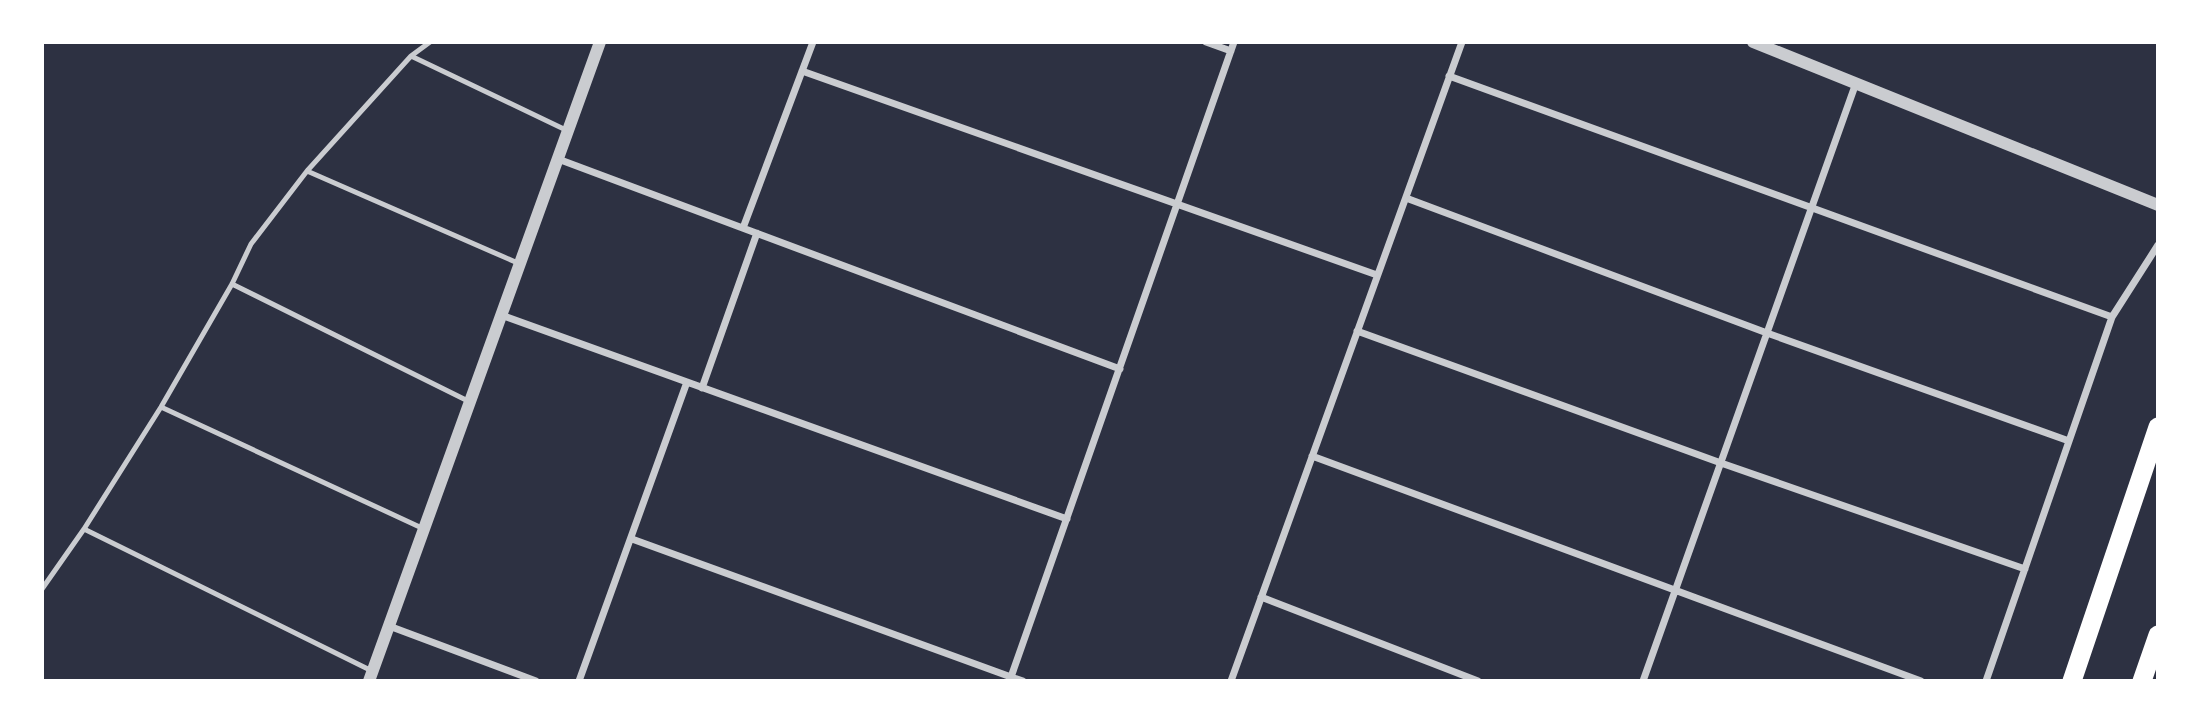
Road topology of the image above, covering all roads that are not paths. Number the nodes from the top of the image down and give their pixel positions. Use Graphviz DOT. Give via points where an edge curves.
graph roads {
  1 [pos="430,42"];
  2 [pos="600,42"];
  3 [pos="813,42"];
  4 [pos="1206,42"];
  5 [pos="1234,42"];
  6 [pos="1462,42"];
  7 [pos="1753,42"];
  8 [pos="1231,51"];
  9 [pos="411,56"];
  10 [pos="802,71"];
  11 [pos="1449,76"];
  12 [pos="1856,83"];
  13 [pos="568,131"];
  14 [pos="558,159"];
  15 [pos="307,171"];
  16 [pos="1405,198"];
  17 [pos="1178,205"];
  18 [pos="2158,205"];
  19 [pos="1812,208"];
  20 [pos="743,228"];
  21 [pos="757,233"];
  22 [pos="2158,245"];
  23 [pos="520,264"];
  24 [pos="1377,275"];
  25 [pos="232,284"];
  26 [pos="501,315"];
  27 [pos="2112,317"];
  28 [pos="1357,331"];
  29 [pos="1767,333"];
  30 [pos="1120,369"];
  31 [pos="687,382"];
  32 [pos="702,387"];
  33 [pos="470,402"];
  34 [pos="160,407"];
  35 [pos="2158,427"];
  36 [pos="2069,441"];
  37 [pos="1312,456"];
  38 [pos="1721,463"];
  39 [pos="1067,519"];
  40 [pos="84,529"];
  41 [pos="424,529"];
  42 [pos="632,539"];
  43 [pos="2025,569"];
  44 [pos="42,589"];
  45 [pos="1676,591"];
  46 [pos="1261,597"];
  47 [pos="388,626"];
  48 [pos="2158,635"];
  49 [pos="370,676"];
  50 [pos="1011,677"];
  51 [pos="536,681"];
  52 [pos="579,681"];
  53 [pos="1023,681"];
  54 [pos="1231,681"];
  55 [pos="1478,681"];
  56 [pos="1643,681"];
  57 [pos="1921,681"];
  58 [pos="1986,681"];
  59 [pos="2072,681"];
  60 [pos="2142,681"];
  1 -- 9 [label="lane"];
  2 -- 13 [label="street"];
  3 -- 10 [label="street"];
  4 -- 8 [label="street"];
  5 -- 8 [label="street"];
  6 -- 11 [label="street"];
  7 -- 12 [label="street"];
  8 -- 17 [label="street"];
  9 -- 13 [label="lane"];
  9 -- 15 [label="lane"];
  10 -- 17 [label="street"];
  10 -- 20 [label="street"];
  11 -- 16 [label="street"];
  11 -- 19 [label="street"];
  12 -- 18 [label="street"];
  12 -- 19 [label="street"];
  13 -- 14 [label="street"];
  14 -- 20 [label="street"];
  14 -- 23 [label="street"];
  15 -- 23 [label="lane"];
  15 -- 25 [label="lane" via="251,244"];
  16 -- 24 [label="street"];
  16 -- 29 [label="street"];
  17 -- 24 [label="street"];
  17 -- 30 [label="street"];
  19 -- 27 [label="street"];
  19 -- 29 [label="street"];
  20 -- 21 [label="street"];
  21 -- 30 [label="street"];
  21 -- 32 [label="street"];
  22 -- 27 [label="street"];
  23 -- 26 [label="street"];
  24 -- 28 [label="street"];
  25 -- 33 [label="lane"];
  25 -- 34 [label="lane"];
  26 -- 31 [label="street"];
  26 -- 33 [label="street"];
  27 -- 36 [label="street"];
  28 -- 37 [label="street"];
  28 -- 38 [label="street"];
  29 -- 36 [label="street"];
  29 -- 38 [label="street"];
  30 -- 39 [label="street"];
  31 -- 32 [label="street"];
  31 -- 42 [label="street"];
  32 -- 39 [label="street"];
  33 -- 41 [label="street"];
  34 -- 40 [label="lane"];
  34 -- 41 [label="lane"];
  35 -- 59 [label="highway"];
  36 -- 43 [label="street"];
  37 -- 45 [label="street"];
  37 -- 46 [label="street"];
  38 -- 43 [label="street"];
  38 -- 45 [label="street"];
  39 -- 50 [label="street"];
  40 -- 44 [label="lane"];
  40 -- 49 [label="lane"];
  41 -- 47 [label="street"];
  42 -- 50 [label="street"];
  42 -- 52 [label="street"];
  43 -- 58 [label="street"];
  45 -- 56 [label="street"];
  45 -- 57 [label="street"];
  46 -- 54 [label="street"];
  46 -- 55 [label="street"];
  47 -- 49 [label="street"];
  47 -- 51 [label="street"];
  48 -- 60 [label="highway"];
  50 -- 53 [label="street"];
}
